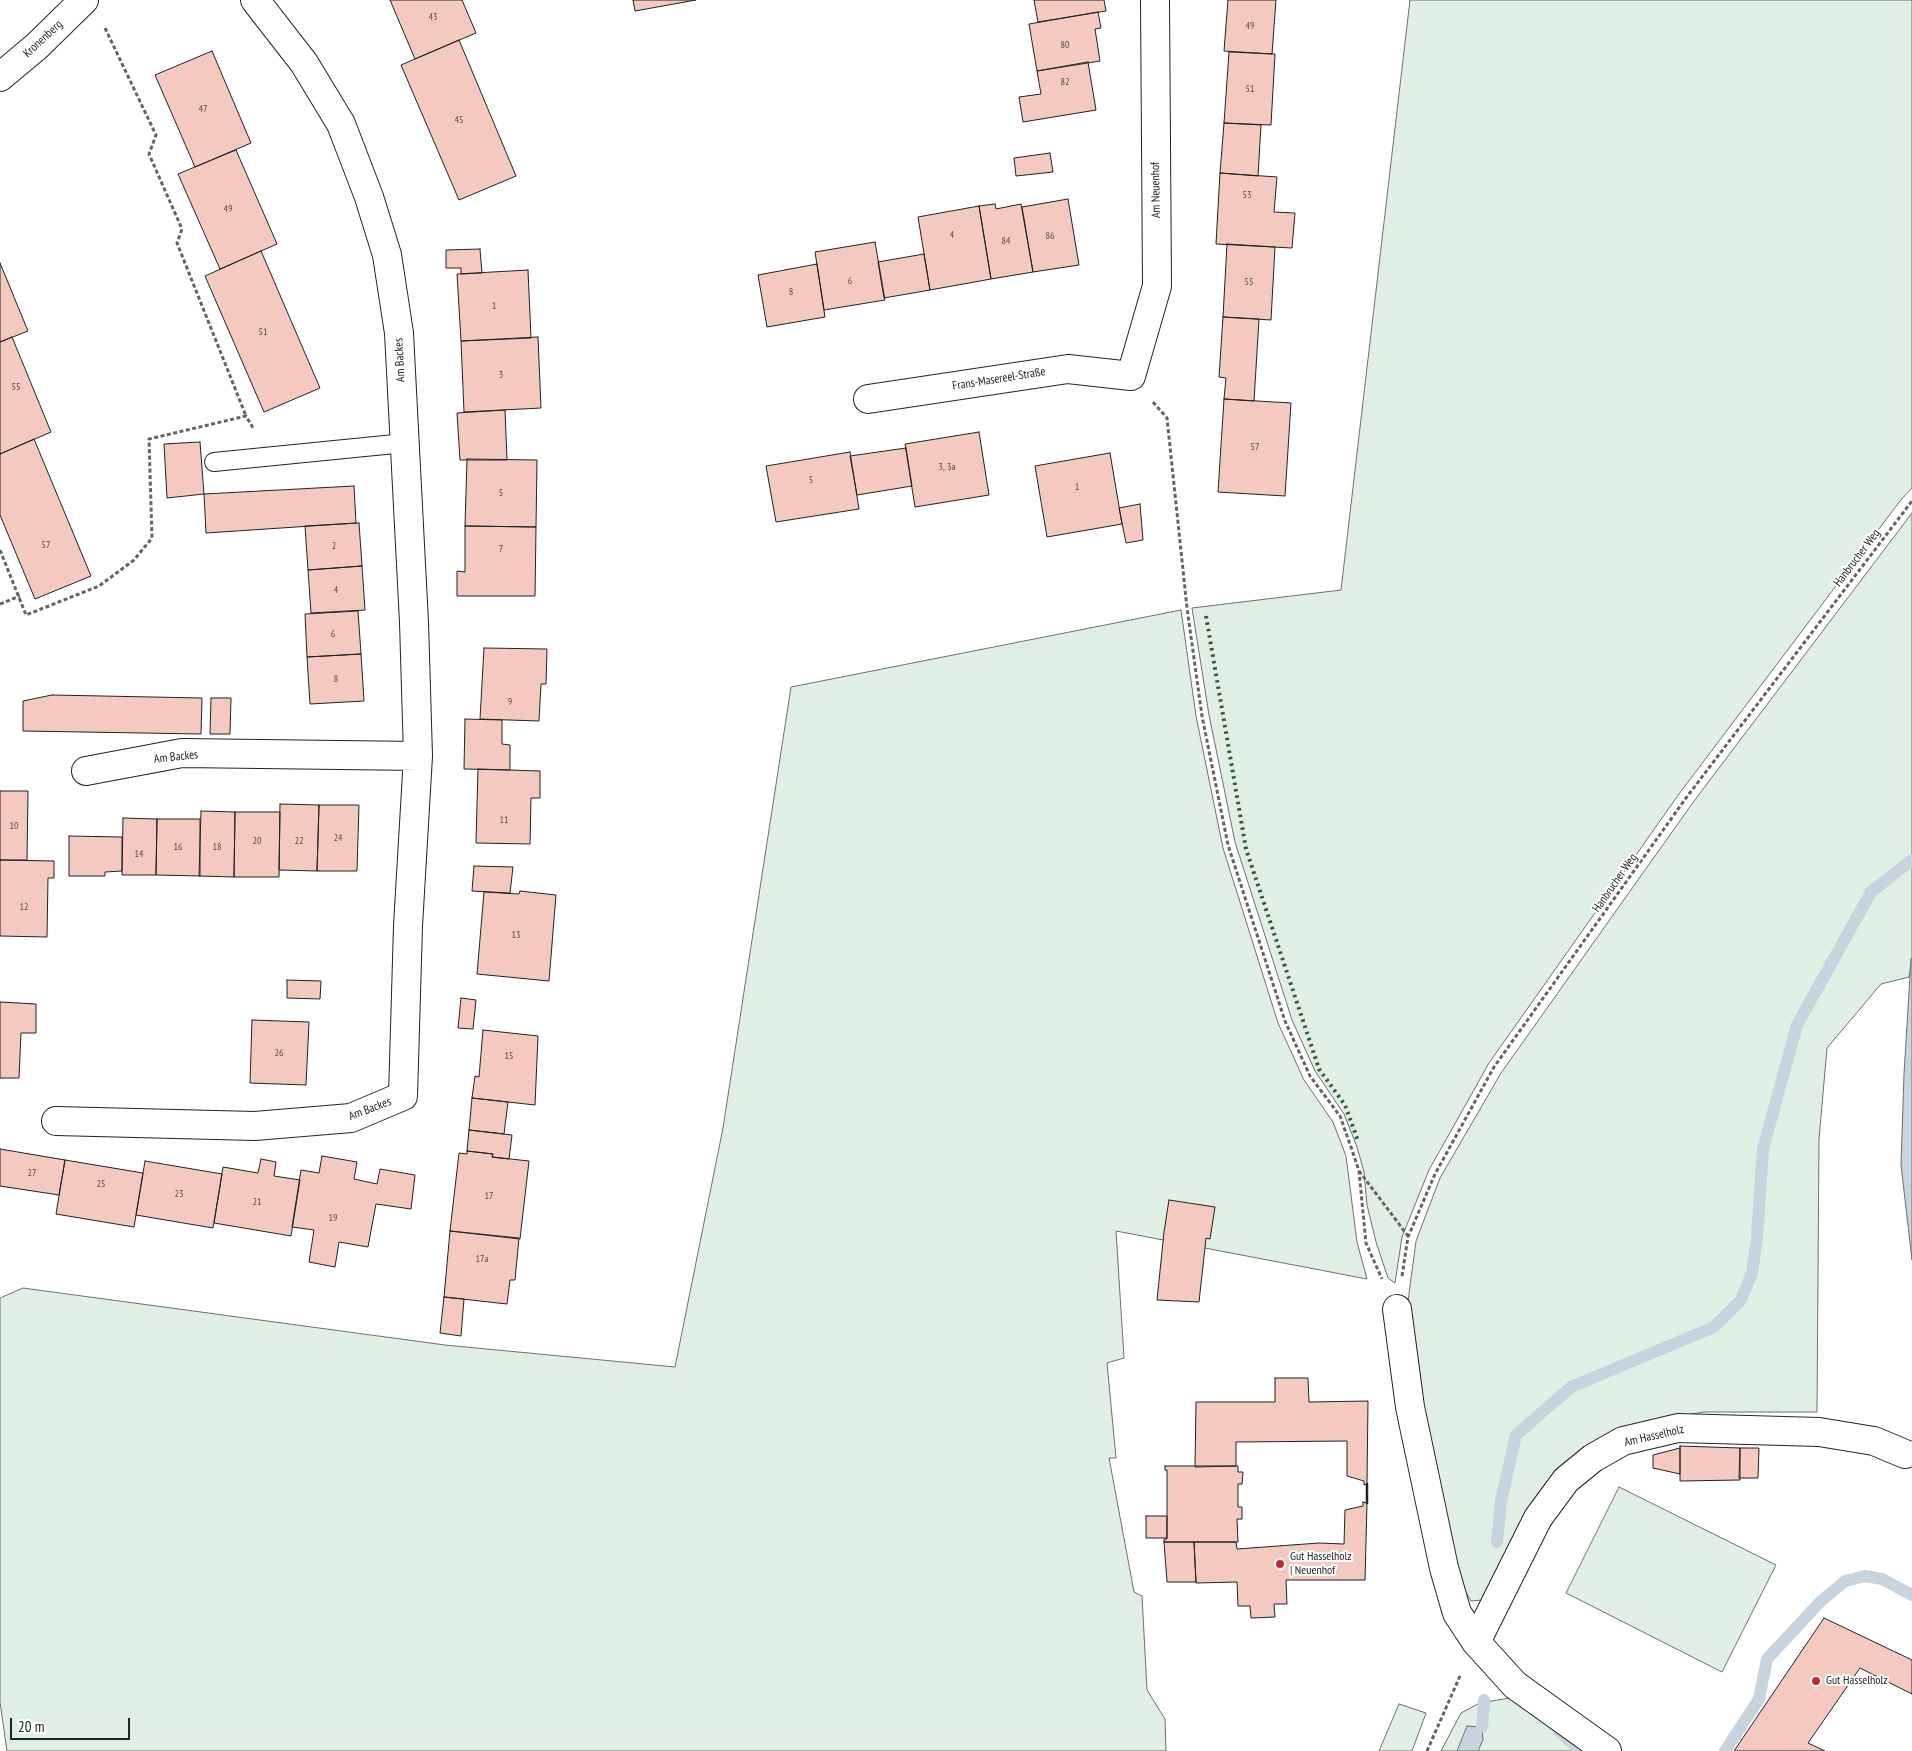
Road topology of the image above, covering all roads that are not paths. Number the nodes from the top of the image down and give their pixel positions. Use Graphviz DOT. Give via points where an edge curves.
graph roads {
  1 [pos="84,0"];
  2 [pos="255,0"];
  3 [pos="1155,0"];
  4 [pos="0,77"];
  5 [pos="1130,376"];
  6 [pos="868,399"];
  7 [pos="405,442"];
  8 [pos="214,462"];
  9 [pos="418,756"];
  10 [pos="86,771"];
  11 [pos="56,1120"];
  12 [pos="1397,1309"];
  13 [pos="1908,1455"];
  14 [pos="1476,1642"];
  15 [pos="1607,1751"];
  1 -- 4 [label="street, Kronenberg"];
  2 -- 7 [label="street, Am Backes" via="304,63 342,124 369,197 387,255 398,323"];
  3 -- 5 [label="street, Am Neuenhof" via="1157,286"];
  5 -- 6 [label="street, Frans-Masereel-Straße" via="1068,369"];
  7 -- 8 [label="lane"];
  7 -- 9 [label="street, Am Backes"];
  9 -- 10 [label="street, Am Backes" via="182,754"];
  9 -- 11 [label="street, Am Backes" via="403,1096 351,1118 254,1126"];
  12 -- 14 [label="street" via="1410,1407 1444,1568 1457,1613"];
  13 -- 14 [label="street, Am Hasselholz" via="1874,1441 1819,1432 1678,1428 1623,1441 1592,1458 1566,1480 1538,1518"];
  14 -- 15 [label="street" via="1515,1685"];
}
